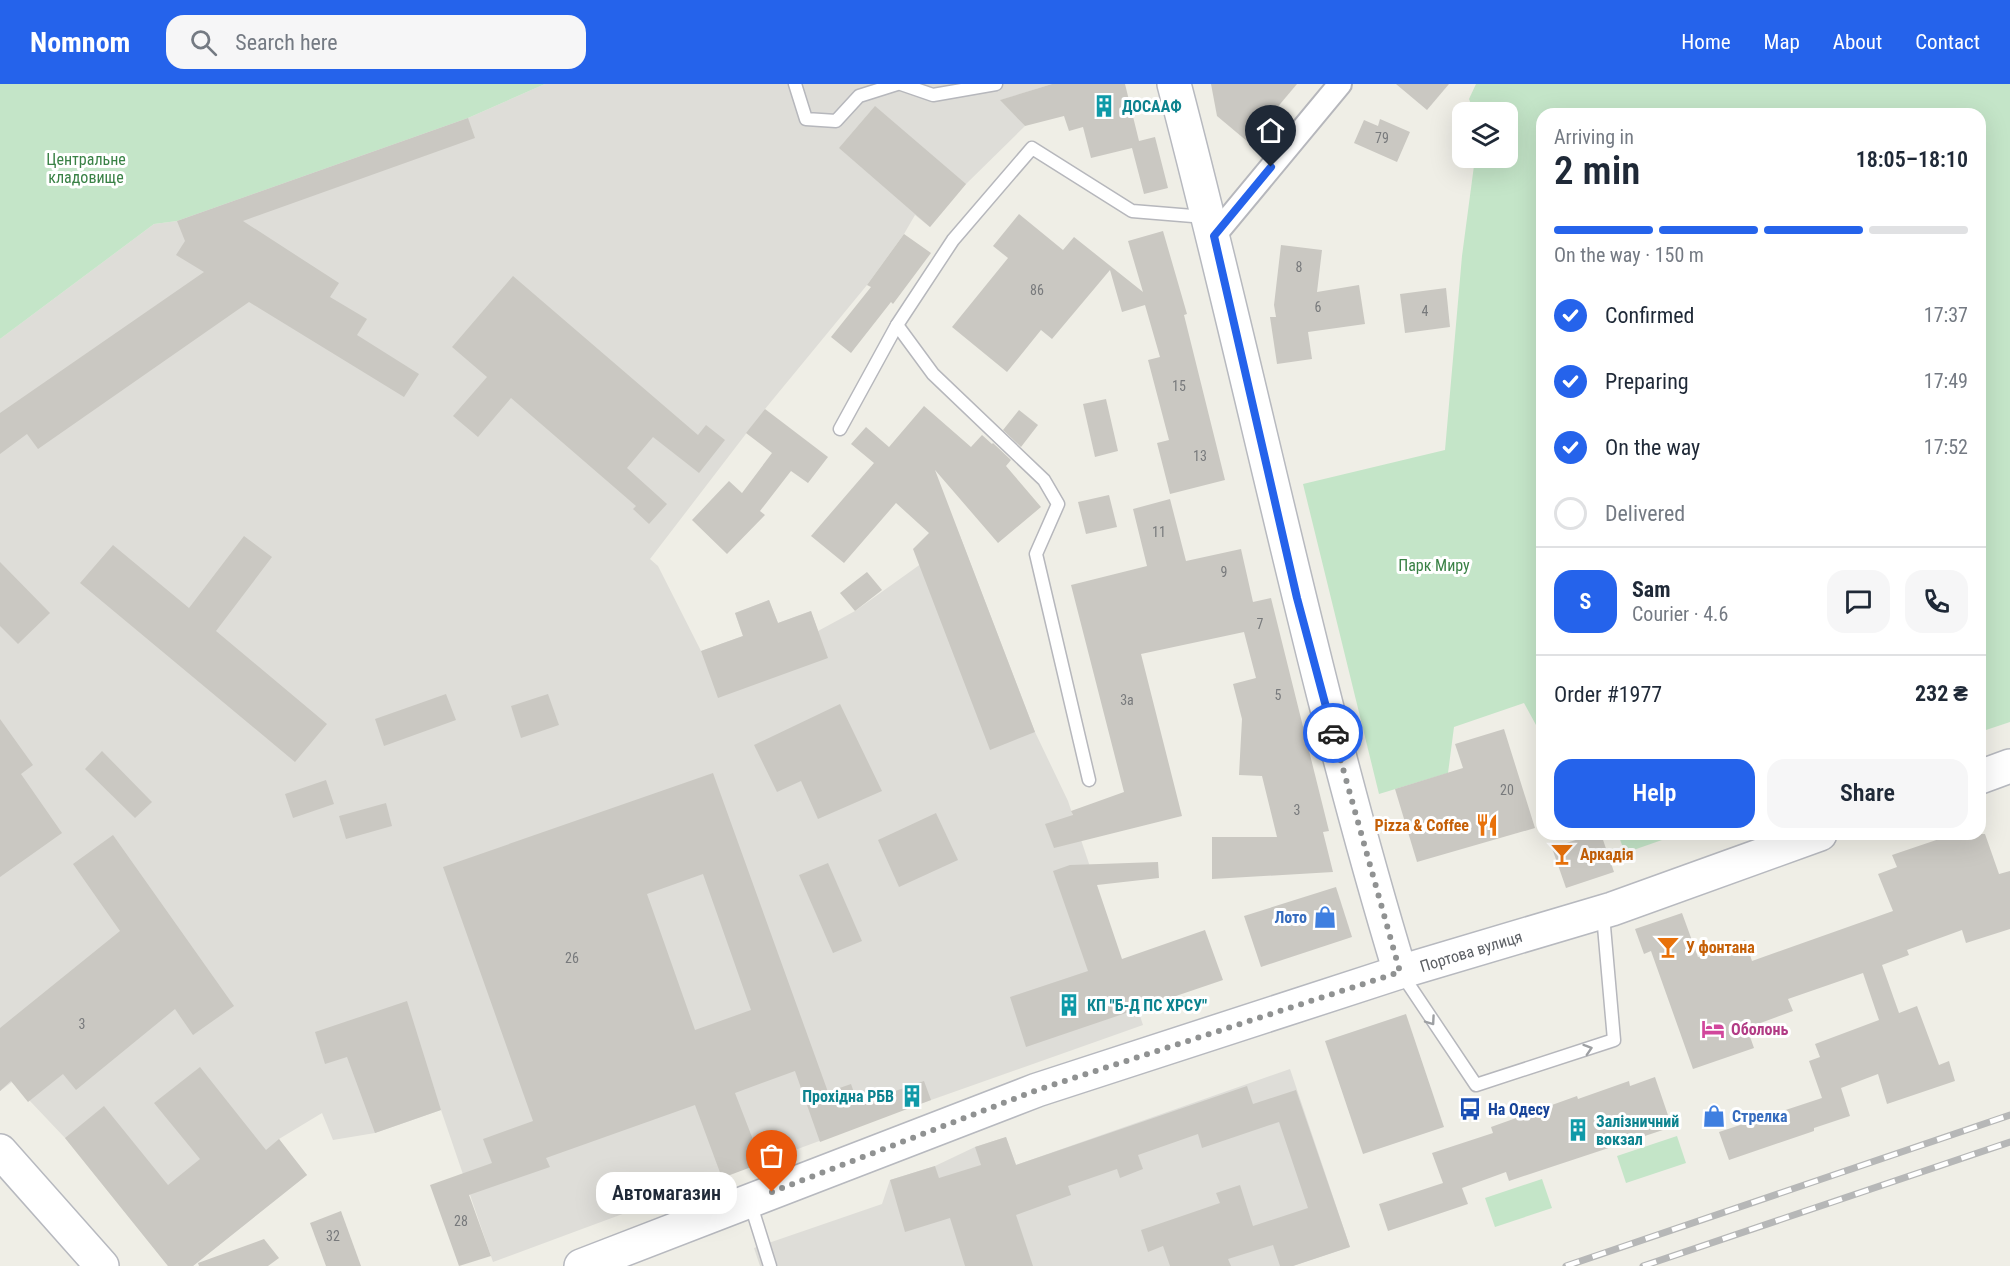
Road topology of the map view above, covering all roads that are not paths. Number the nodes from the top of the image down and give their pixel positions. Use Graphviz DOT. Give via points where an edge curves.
graph roads {
  1 [pos="795,84"];
  2 [pos="897,84"];
  3 [pos="902,84"];
  4 [pos="996,84"];
  5 [pos="1174,84"];
  6 [pos="1340,84"];
  7 [pos="1212,227"];
  8 [pos="897,325"];
  9 [pos="840,429"];
  10 [pos="2010,766"];
  11 [pos="1986,775"];
  12 [pos="1089,780"];
  13 [pos="1803,840"];
  14 [pos="1603,911"];
  15 [pos="1400,972"];
  16 [pos="0,1151"];
  17 [pos="750,1201"];
  18 [pos="102,1266"];
  19 [pos="581,1266"];
  20 [pos="770,1266"];
  1 -- 2 [label="lane" via="806,119 836,121 859,96"];
  3 -- 4 [label="lane" via="933,95"];
  5 -- 7 [label="main road"];
  6 -- 7 [label="street"];
  7 -- 8 [label="lane" via="1132,211 1032,148 953,240"];
  7 -- 15 [label="main road" via="1297,598"];
  8 -- 9 [label="lane"];
  8 -- 12 [label="lane" via="933,374 1044,480 1058,504 1036,554"];
  10 -- 11 [label="main road"];
  13 -- 14 [label="main road, Портова вулиця"];
  14 -- 15 [label="main road, Портова вулиця"];
  15 -- 14 [label="lane, one-way" via="1476,1085 1614,1040"];
  15 -- 17 [label="main road, Портова вулиця" via="1037,1090"];
  16 -- 18 [label="main road"];
  17 -- 19 [label="main road, Портова вулиця"];
  17 -- 20 [label="lane"];
}
